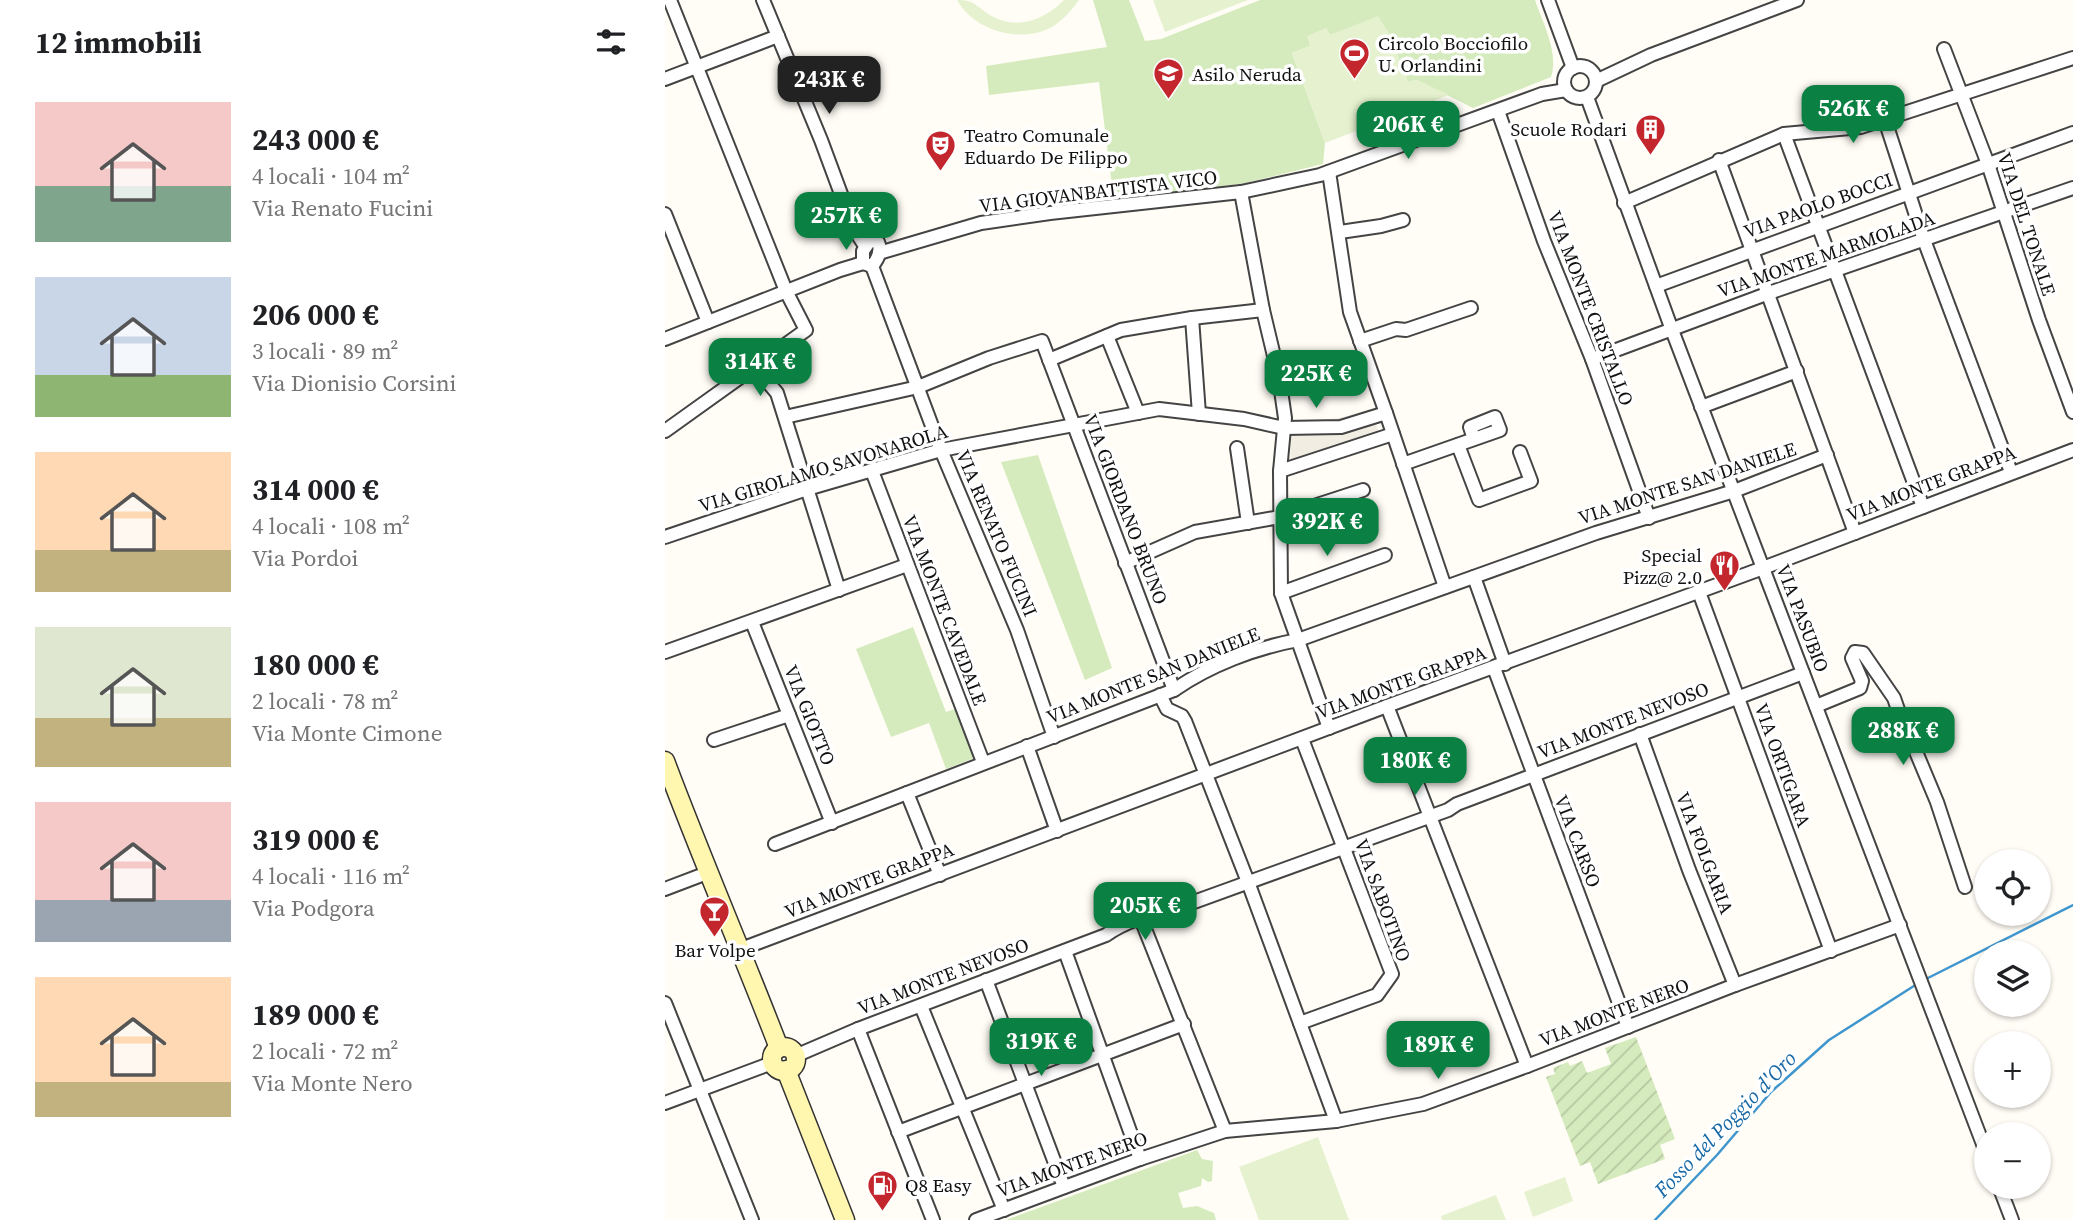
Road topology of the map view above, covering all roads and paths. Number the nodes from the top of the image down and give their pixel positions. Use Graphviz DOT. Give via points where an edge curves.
graph roads {
  1 [pos="670,0"];
  2 [pos="763,0"];
  3 [pos="1548,0"];
  4 [pos="1797,0"];
  5 [pos="778,36"];
  6 [pos="1944,49"];
  7 [pos="2073,58"];
  8 [pos="698,67"];
  9 [pos="1573,68"];
  10 [pos="1593,76"];
  11 [pos="665,79"];
  12 [pos="1566,90"];
  13 [pos="1961,95"];
  14 [pos="1587,97"];
  15 [pos="1498,111"];
  16 [pos="1885,120"];
  17 [pos="1784,134"];
  18 [pos="2073,134"];
  19 [pos="1720,160"];
  20 [pos="1988,164"];
  21 [pos="1329,172"];
  22 [pos="2073,188"];
  23 [pos="1241,192"];
  24 [pos="1910,192"];
  25 [pos="1625,203"];
  26 [pos="2003,212"];
  27 [pos="665,214"];
  28 [pos="1403,220"];
  29 [pos="1818,225"];
  30 [pos="1340,232"];
  31 [pos="1924,240"];
  32 [pos="865,246"];
  33 [pos="1752,249"];
  34 [pos="879,253"];
  35 [pos="868,265"];
  36 [pos="1835,270"];
  37 [pos="1656,286"];
  38 [pos="786,291"];
  39 [pos="1769,293"];
  40 [pos="1471,308"];
  41 [pos="1262,310"];
  42 [pos="1192,318"];
  43 [pos="708,322"];
  44 [pos="1672,330"];
  45 [pos="1107,336"];
  46 [pos="665,339"];
  47 [pos="1360,341"];
  48 [pos="1592,359"];
  49 [pos="1049,360"];
  50 [pos="755,367"];
  51 [pos="1797,371"];
  52 [pos="918,387"];
  53 [pos="1702,407"];
  54 [pos="2073,412"];
  55 [pos="1137,413"];
  56 [pos="1386,413"];
  57 [pos="1199,414"];
  58 [pos="785,417"];
  59 [pos="1075,426"];
  60 [pos="1284,428"];
  61 [pos="665,431"];
  62 [pos="1393,434"];
  63 [pos="1474,439"];
  64 [pos="1458,445"];
  65 [pos="1237,448"];
  66 [pos="941,450"];
  67 [pos="2073,450"];
  68 [pos="1520,452"];
  69 [pos="1827,456"];
  70 [pos="1403,464"];
  71 [pos="872,471"];
  72 [pos="1280,471"];
  73 [pos="2011,472"];
  74 [pos="807,489"];
  75 [pos="1363,490"];
  76 [pos="1734,491"];
  77 [pos="1923,507"];
  78 [pos="1280,517"];
  79 [pos="1649,518"];
  80 [pos="1248,523"];
  81 [pos="1855,533"];
  82 [pos="665,537"];
  83 [pos="1385,555"];
  84 [pos="1125,563"];
  85 [pos="907,565"];
  86 [pos="1763,568"];
  87 [pos="1474,577"];
  88 [pos="1445,587"];
  89 [pos="839,590"];
  90 [pos="1699,592"];
  91 [pos="1281,593"];
  92 [pos="752,622"];
  93 [pos="1297,640"];
  94 [pos="665,652"];
  95 [pos="1499,666"];
  96 [pos="1803,673"];
  97 [pos="1174,690"];
  98 [pos="1160,695"];
  99 [pos="1738,697"];
  100 [pos="1387,706"];
  101 [pos="1816,706"];
  102 [pos="789,715"];
  103 [pos="1329,728"];
  104 [pos="1640,734"];
  105 [pos="1054,737"];
  106 [pos="1302,739"];
  107 [pos="714,740"];
  108 [pos="1027,746"];
  109 [pos="983,762"];
  110 [pos="666,764"];
  111 [pos="1532,774"];
  112 [pos="1208,775"];
  113 [pos="907,793"];
  114 [pos="1429,813"];
  115 [pos="832,823"];
  116 [pos="1057,831"];
  117 [pos="775,844"];
  118 [pos="1343,847"];
  119 [pos="707,873"];
  120 [pos="940,875"];
  121 [pos="1248,882"];
  122 [pos="1965,887"];
  123 [pos="665,888"];
  124 [pos="1142,922"];
  125 [pos="1900,925"];
  126 [pos="741,949"];
  127 [pos="1065,951"];
  128 [pos="1831,951"];
  129 [pos="986,980"];
  130 [pos="1735,985"];
  131 [pos="665,1003"];
  132 [pos="921,1006"];
  133 [pos="1300,1023"];
  134 [pos="1184,1024"];
  135 [pos="1628,1027"];
  136 [pos="858,1029"];
  137 [pos="1102,1055"];
  138 [pos="783,1059"];
  139 [pos="1527,1066"];
  140 [pos="1025,1083"];
  141 [pos="699,1089"];
  142 [pos="665,1103"];
  143 [pos="961,1108"];
  144 [pos="1336,1121"];
  145 [pos="1975,1122"];
  146 [pos="1225,1131"];
  147 [pos="898,1132"];
  148 [pos="1140,1159"];
  149 [pos="1064,1187"];
  150 [pos="2004,1199"];
  151 [pos="1004,1210"];
  152 [pos="752,1220"];
  153 [pos="845,1220"];
  154 [pos="933,1220"];
  155 [pos="976,1220"];
  156 [pos="2012,1220"];
  1 -- 8 [label="street"];
  2 -- 5 [label="street"];
  3 -- 9 [label="street"];
  4 -- 10 [label="street"];
  5 -- 8 [label="street"];
  5 -- 32 [label="street" via="854,229"];
  6 -- 13 [label="street, VIA DEL TONALE"];
  7 -- 13 [label="street"];
  8 -- 11 [label="street"];
  8 -- 38 [label="street"];
  9 -- 10 [label="street" via="1580,66"];
  9 -- 12 [label="street" via="1564,81"];
  10 -- 14 [label="street" via="1595,87"];
  12 -- 14 [label="street" via="1571,96"];
  12 -- 15 [label="street, VIA GIOVANBATTISTA VICO"];
  13 -- 16 [label="street"];
  13 -- 20 [label="street, VIA DEL TONALE"];
  14 -- 25 [label="street, VIA PASUBIO"];
  15 -- 21 [label="street, VIA GIOVANBATTISTA VICO"];
  15 -- 48 [label="street, VIA MONTE CRISTALLO"];
  16 -- 17 [label="street" via="1861,127"];
  16 -- 24 [label="street"];
  17 -- 19 [label="street"];
  17 -- 29 [label="street"];
  18 -- 20 [label="street, VIA PAOLO BOCCI"];
  19 -- 25 [label="street"];
  19 -- 33 [label="street"];
  20 -- 24 [label="street, VIA PAOLO BOCCI"];
  20 -- 26 [label="street, VIA DEL TONALE"];
  21 -- 23 [label="street, VIA GIOVANBATTISTA VICO"];
  21 -- 30 [label="street"];
  22 -- 26 [label="street, VIA MONTE MARMOLADA"];
  23 -- 34 [label="street, VIA GIOVANBATTISTA VICO" via="981,223"];
  23 -- 41 [label="street"];
  24 -- 29 [label="street, VIA PAOLO BOCCI"];
  24 -- 31 [label="street"];
  25 -- 37 [label="street, VIA PASUBIO"];
  26 -- 31 [label="street, VIA MONTE MARMOLADA"];
  26 -- 54 [label="street, VIA DEL TONALE"];
  27 -- 43 [label="street"];
  28 -- 30 [label="street"];
  29 -- 33 [label="street, VIA PAOLO BOCCI"];
  29 -- 36 [label="street"];
  30 -- 47 [label="street" via="1350,312"];
  31 -- 36 [label="street, VIA MONTE MARMOLADA"];
  31 -- 73 [label="street"];
  32 -- 34 [label="street" via="878,242"];
  32 -- 35 [label="street"];
  33 -- 37 [label="street, VIA PAOLO BOCCI"];
  33 -- 39 [label="street"];
  34 -- 35 [label="street"];
  35 -- 38 [label="street"];
  35 -- 52 [label="street, VIA RENATO FUCINI"];
  36 -- 39 [label="street, VIA MONTE MARMOLADA"];
  36 -- 77 [label="street"];
  37 -- 44 [label="street, VIA PASUBIO"];
  38 -- 43 [label="street"];
  38 -- 50 [label="street" via="806,330"];
  39 -- 44 [label="street, VIA MONTE MARMOLADA"];
  39 -- 51 [label="street"];
  40 -- 47 [label="street"];
  41 -- 42 [label="street"];
  41 -- 60 [label="street" via="1279,377"];
  42 -- 45 [label="street"];
  42 -- 57 [label="street"];
  43 -- 46 [label="street"];
  44 -- 48 [label="street, VIA MONTE MARMOLADA"];
  44 -- 53 [label="street, VIA PASUBIO"];
  45 -- 49 [label="street"];
  45 -- 55 [label="street"];
  47 -- 56 [label="street"];
  48 -- 79 [label="street, VIA MONTE CRISTALLO"];
  49 -- 52 [label="street, VIA GIORDANO BRUNO" via="1042,341"];
  49 -- 59 [label="street, VIA GIORDANO BRUNO"];
  50 -- 58 [label="street" via="777,393"];
  50 -- 61 [label="street"];
  51 -- 53 [label="street"];
  51 -- 69 [label="street"];
  52 -- 58 [label="street"];
  52 -- 66 [label="street, VIA RENATO FUCINI"];
  53 -- 76 [label="street, VIA PASUBIO"];
  55 -- 57 [label="street, VIA GIROLAMO SAVONAROLA" via="1159,409"];
  55 -- 59 [label="street, VIA GIROLAMO SAVONAROLA"];
  56 -- 60 [label="street, VIA GIROLAMO SAVONAROLA" via="1341,427"];
  56 -- 62 [label="street"];
  57 -- 60 [label="street, VIA GIROLAMO SAVONAROLA"];
  58 -- 74 [label="street"];
  59 -- 66 [label="street, VIA GIROLAMO SAVONAROLA"];
  59 -- 84 [label="street, VIA GIORDANO BRUNO"];
  60 -- 72 [label="street"];
  62 -- 70 [label="street"];
  62 -- 72 [label="street"];
  63 -- 64 [label="street"];
  64 -- 68 [label="street" via="1479,500 1531,481"];
  64 -- 70 [label="street"];
  65 -- 80 [label="street"];
  66 -- 71 [label="street, VIA GIROLAMO SAVONAROLA"];
  66 -- 105 [label="street, VIA RENATO FUCINI" via="1017,631"];
  67 -- 73 [label="street, VIA MONTE GRAPPA"];
  69 -- 76 [label="street, VIA MONTE SAN DANIELE"];
  69 -- 81 [label="street"];
  70 -- 88 [label="street"];
  71 -- 74 [label="street, VIA GIROLAMO SAVONAROLA"];
  71 -- 85 [label="street, VIA MONTE CAVEDALE"];
  72 -- 78 [label="street"];
  73 -- 77 [label="street, VIA MONTE GRAPPA"];
  74 -- 82 [label="street, VIA GIROLAMO SAVONAROLA"];
  74 -- 89 [label="street"];
  75 -- 78 [label="street"];
  76 -- 79 [label="street, VIA MONTE SAN DANIELE"];
  76 -- 86 [label="street, VIA PASUBIO"];
  77 -- 81 [label="street, VIA MONTE GRAPPA"];
  78 -- 80 [label="street"];
  78 -- 91 [label="street"];
  79 -- 87 [label="street, VIA MONTE SAN DANIELE"];
  80 -- 84 [label="street" via="1195,532"];
  81 -- 86 [label="street, VIA MONTE GRAPPA"];
  83 -- 91 [label="street"];
  84 -- 97 [label="street, VIA GIORDANO BRUNO"];
  85 -- 89 [label="street"];
  85 -- 109 [label="street, VIA MONTE CAVEDALE"];
  86 -- 90 [label="street, VIA MONTE GRAPPA"];
  86 -- 96 [label="street, VIA PASUBIO"];
  87 -- 88 [label="street, VIA MONTE SAN DANIELE"];
  87 -- 95 [label="street, VIA CARSO"];
  88 -- 93 [label="street, VIA MONTE SAN DANIELE"];
  89 -- 92 [label="street"];
  90 -- 95 [label="street, VIA MONTE GRAPPA"];
  90 -- 99 [label="street, VIA ORTIGARA"];
  91 -- 93 [label="street"];
  92 -- 94 [label="street"];
  92 -- 102 [label="street, VIA GIOTTO"];
  93 -- 97 [label="street, VIA MONTE SAN DANIELE" via="1216,666"];
  93 -- 103 [label="street"];
  95 -- 100 [label="street, VIA MONTE GRAPPA"];
  95 -- 111 [label="street, VIA CARSO"];
  96 -- 99 [label="street, VIA MONTE NEVOSO"];
  96 -- 101 [label="street, VIA PASUBIO"];
  97 -- 98 [label="street, VIA MONTE SAN DANIELE"];
  98 -- 105 [label="street, VIA MONTE SAN DANIELE"];
  98 -- 112 [label="street" via="1167,709 1182,716"];
  99 -- 104 [label="street, VIA MONTE NEVOSO"];
  99 -- 128 [label="street, VIA ORTIGARA"];
  100 -- 103 [label="street, VIA MONTE GRAPPA"];
  100 -- 114 [label="street"];
  101 -- 122 [label="street" via="1860,688 1862,681 1852,658 1855,652 1863,653 1897,705 1937,802"];
  101 -- 125 [label="street, VIA PASUBIO"];
  102 -- 107 [label="street"];
  102 -- 115 [label="street, VIA GIOTTO"];
  103 -- 106 [label="street, VIA MONTE GRAPPA"];
  104 -- 111 [label="street, VIA MONTE NEVOSO"];
  104 -- 130 [label="street, VIA FOLGARIA"];
  105 -- 108 [label="street, VIA MONTE SAN DANIELE"];
  106 -- 112 [label="street, VIA MONTE GRAPPA"];
  106 -- 118 [label="street, VIA SABOTINO"];
  108 -- 109 [label="street, VIA MONTE SAN DANIELE"];
  108 -- 116 [label="street"];
  109 -- 113 [label="street, VIA MONTE SAN DANIELE"];
  110 -- 119 [label="street"];
  111 -- 114 [label="street, VIA MONTE NEVOSO"];
  111 -- 135 [label="street, VIA CARSO"];
  112 -- 116 [label="street, VIA MONTE GRAPPA"];
  112 -- 121 [label="street"];
  113 -- 115 [label="street, VIA MONTE SAN DANIELE"];
  113 -- 120 [label="street"];
  114 -- 118 [label="street, VIA MONTE NEVOSO"];
  114 -- 139 [label="street"];
  115 -- 117 [label="street, VIA MONTE SAN DANIELE"];
  116 -- 120 [label="street, VIA MONTE GRAPPA"];
  118 -- 121 [label="street, VIA MONTE NEVOSO"];
  118 -- 133 [label="street, VIA SABOTINO" via="1392,974 1377,995"];
  119 -- 123 [label="street"];
  119 -- 126 [label="street"];
  120 -- 126 [label="street, VIA MONTE GRAPPA"];
  121 -- 124 [label="street, VIA MONTE NEVOSO" via="1169,911 1161,919"];
  121 -- 133 [label="street"];
  124 -- 127 [label="street, VIA MONTE NEVOSO" via="1118,935"];
  124 -- 134 [label="street"];
  125 -- 128 [label="street, VIA MONTE NERO"];
  125 -- 145 [label="street, VIA PASUBIO"];
  126 -- 138 [label="street"];
  127 -- 129 [label="street, VIA MONTE NEVOSO"];
  127 -- 137 [label="street"];
  128 -- 130 [label="street, VIA MONTE NERO"];
  129 -- 132 [label="street, VIA MONTE NEVOSO"];
  129 -- 140 [label="street"];
  130 -- 135 [label="street, VIA MONTE NERO"];
  131 -- 141 [label="street"];
  132 -- 136 [label="street, VIA MONTE NEVOSO"];
  132 -- 143 [label="street"];
  133 -- 144 [label="street"];
  134 -- 137 [label="street"];
  134 -- 146 [label="street"];
  135 -- 139 [label="street, VIA MONTE NERO"];
  136 -- 138 [label="street, VIA MONTE NEVOSO"];
  136 -- 147 [label="street"];
  137 -- 140 [label="street"];
  137 -- 148 [label="street"];
  138 -- 141 [label="street, VIA MONTE NEVOSO"];
  138 -- 153 [label="street"];
  139 -- 144 [label="street, VIA MONTE NERO" via="1423,1104"];
  140 -- 143 [label="street"];
  140 -- 149 [label="street"];
  141 -- 142 [label="street, VIA MONTE NEVOSO"];
  141 -- 152 [label="street"];
  143 -- 147 [label="street"];
  143 -- 151 [label="street"];
  144 -- 146 [label="street, VIA MONTE NERO"];
  146 -- 148 [label="street, VIA MONTE NERO"];
  147 -- 154 [label="street"];
  148 -- 149 [label="street, VIA MONTE NERO"];
  149 -- 151 [label="street, VIA MONTE NERO"];
  150 -- 156 [label="street"];
  151 -- 155 [label="street, VIA MONTE NERO"];
}
